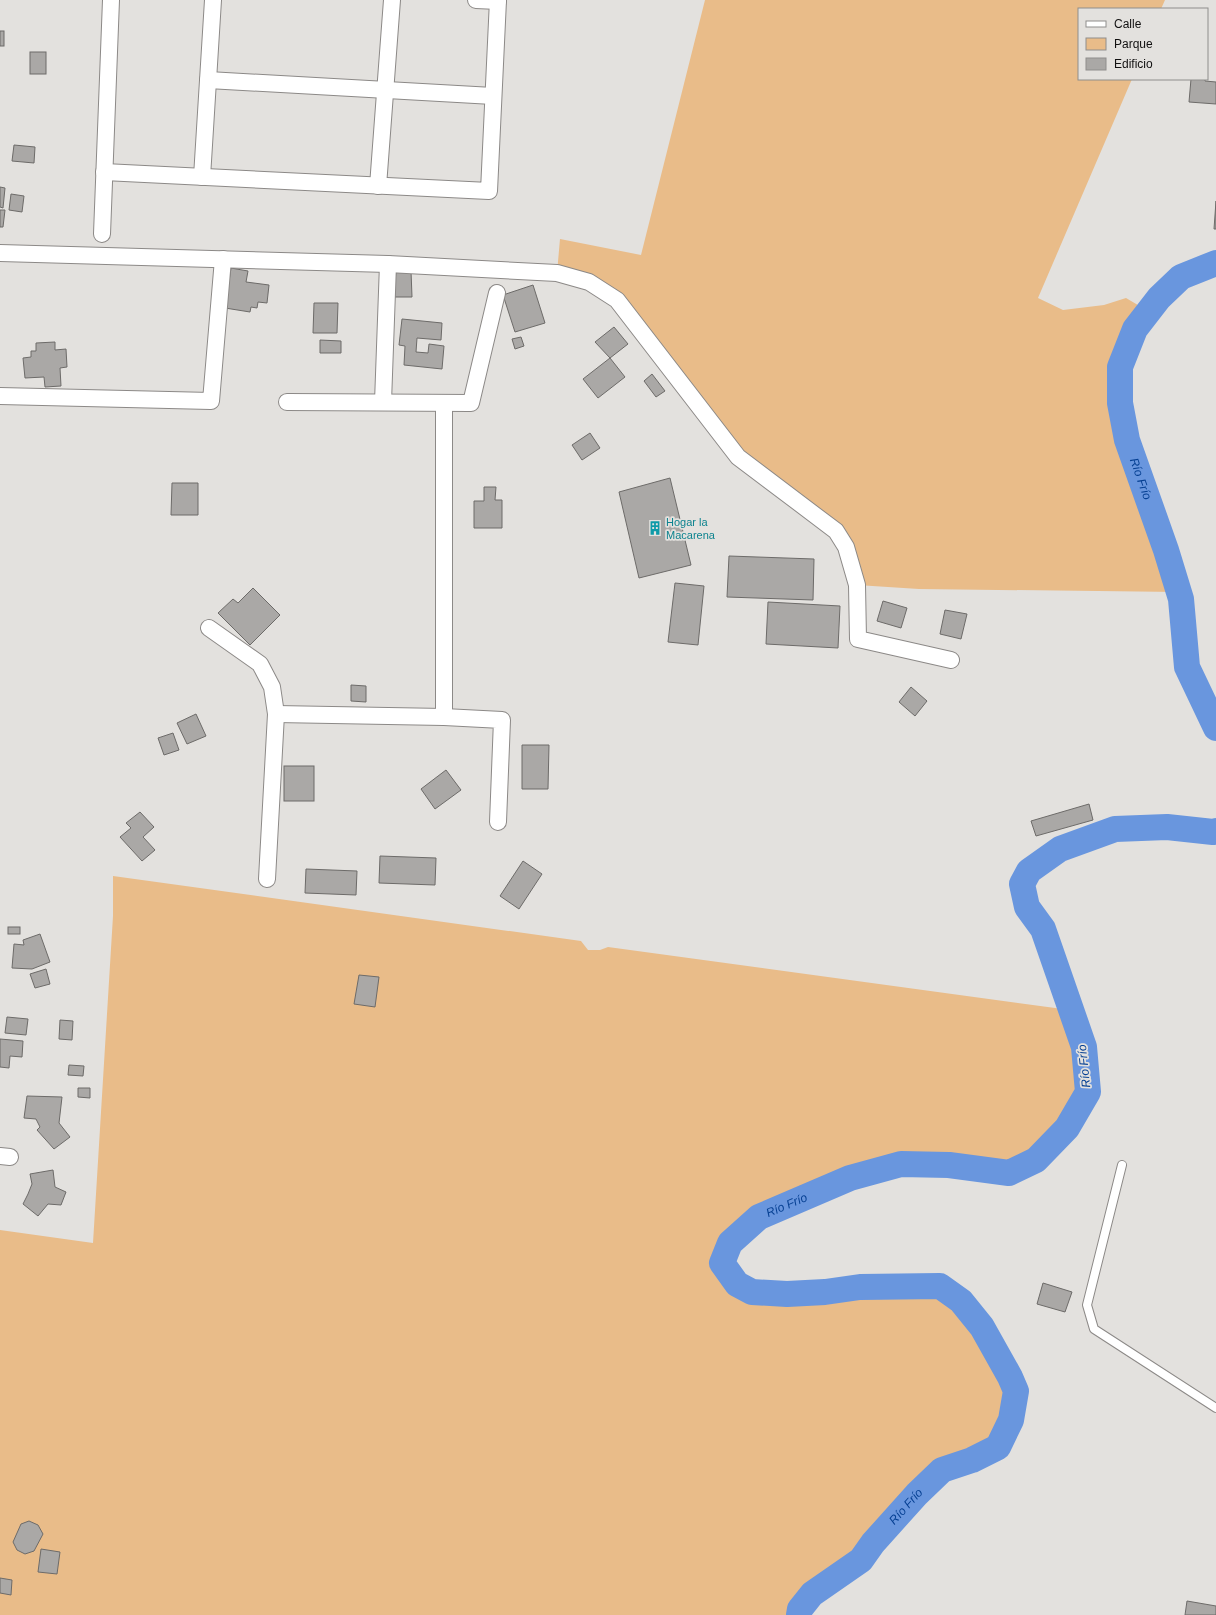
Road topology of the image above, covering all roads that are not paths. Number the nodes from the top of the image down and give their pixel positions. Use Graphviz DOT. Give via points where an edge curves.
graph roads {
  1 [pos="111,0"];
  2 [pos="213,0"];
  3 [pos="392,0"];
  4 [pos="476,0"];
  5 [pos="498,1"];
  6 [pos="208,80"];
  7 [pos="385,90"];
  8 [pos="493,96"];
  9 [pos="104,172"];
  10 [pos="202,177"];
  11 [pos="378,186"];
  12 [pos="102,234"];
  13 [pos="0,253"];
  14 [pos="223,259"];
  15 [pos="388,264"];
  16 [pos="497,293"];
  17 [pos="0,396"];
  18 [pos="287,402"];
  19 [pos="382,402"];
  20 [pos="444,403"];
  21 [pos="209,628"];
  22 [pos="951,660"];
  23 [pos="276,714"];
  24 [pos="444,717"];
  25 [pos="498,822"];
  26 [pos="267,879"];
  27 [pos="1122,1165"];
  28 [pos="1216,1408"];
  1 -- 9 [label="street"];
  2 -- 6 [label="street"];
  3 -- 7 [label="street"];
  4 -- 5 [label="street"];
  5 -- 8 [label="street"];
  6 -- 7 [label="street"];
  6 -- 10 [label="street"];
  7 -- 8 [label="street"];
  7 -- 11 [label="street"];
  8 -- 11 [label="street" via="489,191"];
  9 -- 10 [label="street"];
  9 -- 12 [label="street"];
  10 -- 11 [label="street"];
  13 -- 14 [label="street"];
  14 -- 15 [label="street"];
  14 -- 17 [label="street" via="211,401"];
  15 -- 19 [label="street"];
  15 -- 22 [label="street" via="557,273 589,282 617,300 738,457 836,531 846,547 857,585 858,639"];
  16 -- 20 [label="street" via="471,403"];
  18 -- 19 [label="street"];
  19 -- 20 [label="street"];
  20 -- 24 [label="street"];
  21 -- 23 [label="street" via="260,664 272,687"];
  23 -- 24 [label="street"];
  23 -- 26 [label="street"];
  24 -- 25 [label="street" via="502,720"];
  27 -- 28 [label="lane" via="1087,1305 1094,1329"];
}
